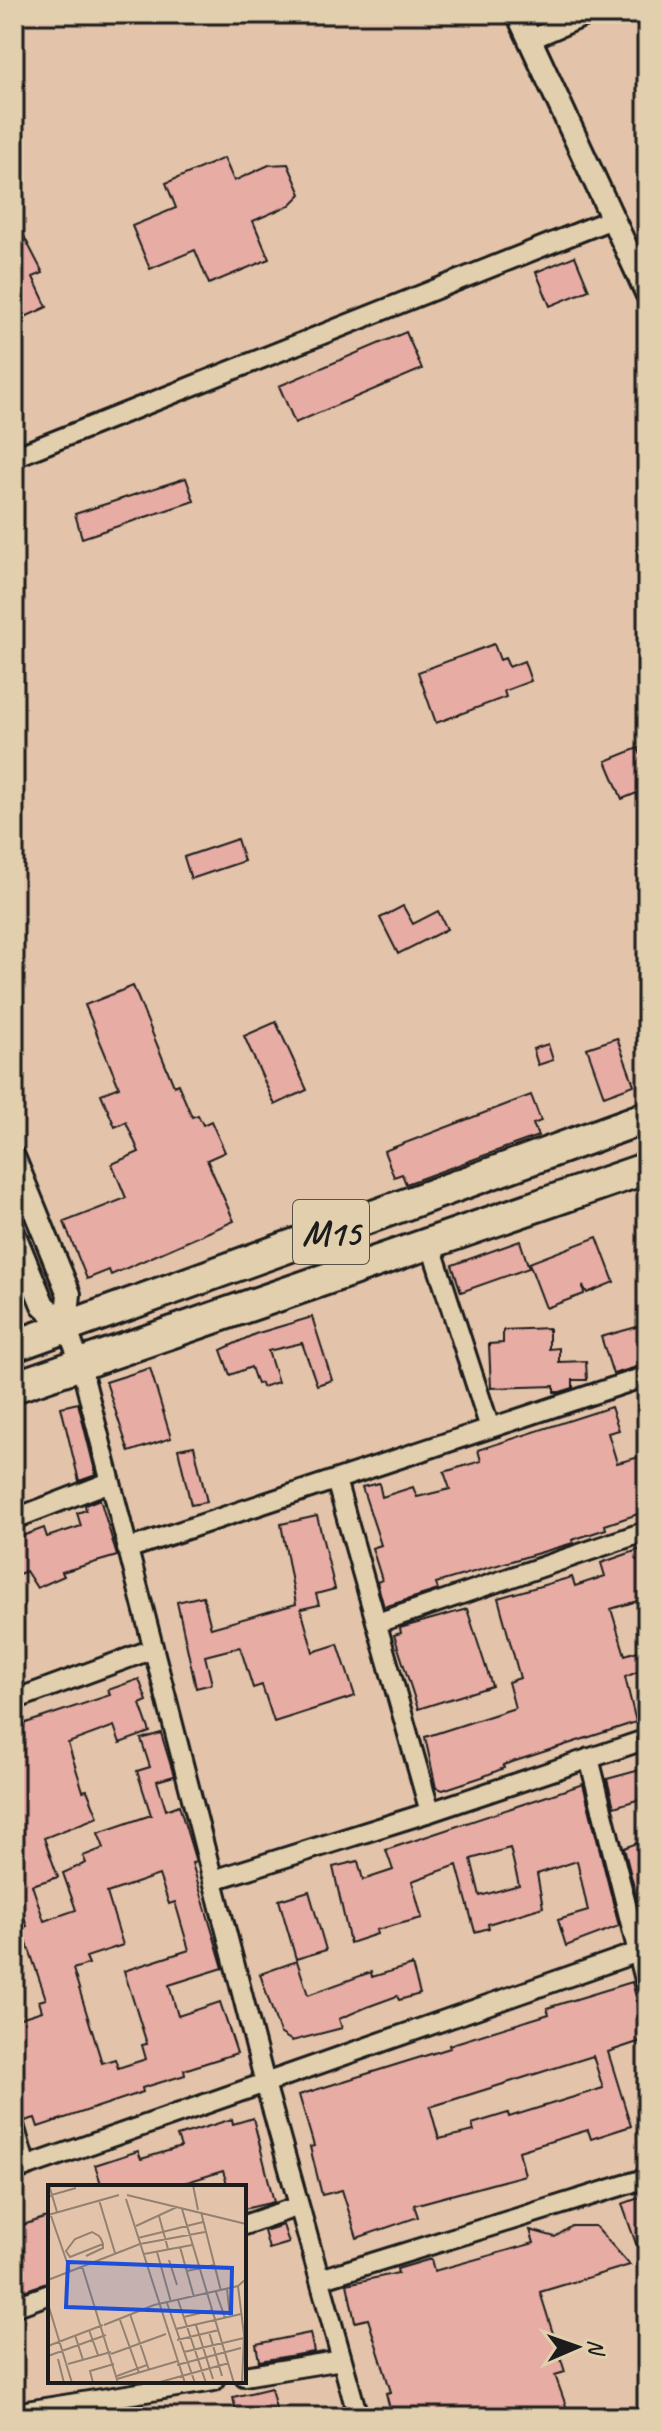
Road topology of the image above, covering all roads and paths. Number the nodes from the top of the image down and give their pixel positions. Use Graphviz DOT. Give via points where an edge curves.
graph roads {
  1 [pos="518,14"];
  2 [pos="590,14"];
  3 [pos="529,40"];
  4 [pos="612,219"];
  5 [pos="647,293"];
  6 [pos="14,457"];
  7 [pos="647,1117"];
  8 [pos="14,1159"];
  9 [pos="647,1168"];
  10 [pos="14,1235"];
  11 [pos="430,1243"];
  12 [pos="66,1326"];
  13 [pos="14,1346"];
  14 [pos="80,1362"];
  15 [pos="647,1376"];
  16 [pos="14,1387"];
  17 [pos="490,1428"];
  18 [pos="336,1480"];
  19 [pos="110,1482"];
  20 [pos="14,1519"];
  21 [pos="647,1531"];
  22 [pos="127,1549"];
  23 [pos="377,1623"];
  24 [pos="153,1649"];
  25 [pos="14,1700"];
  26 [pos="647,1739"];
  27 [pos="589,1758"];
  28 [pos="430,1812"];
  29 [pos="213,1880"];
  30 [pos="643,1950"];
  31 [pos="647,1988"];
  32 [pos="265,2083"];
  33 [pos="14,2125"];
  34 [pos="20,2169"];
  35 [pos="647,2178"];
  36 [pos="299,2206"];
  37 [pos="246,2224"];
  38 [pos="320,2279"];
  39 [pos="48,2295"];
  40 [pos="14,2307"];
  41 [pos="342,2360"];
  42 [pos="246,2376"];
  43 [pos="202,2383"];
  44 [pos="14,2413"];
  45 [pos="358,2417"];
  1 -- 3 [label="street"];
  2 -- 3 [label="street"];
  3 -- 4 [label="street"];
  4 -- 5 [label="street"];
  4 -- 6 [label="street"];
  7 -- 12 [label="highway, M15"];
  8 -- 12 [label="street" via="69,1294"];
  9 -- 11 [label="highway, M15"];
  10 -- 12 [label="street" via="43,1305"];
  11 -- 14 [label="highway, M15"];
  11 -- 17 [label="street"];
  12 -- 13 [label="highway, M15"];
  12 -- 14 [label="street"];
  14 -- 16 [label="highway, M15"];
  14 -- 19 [label="street"];
  15 -- 17 [label="street"];
  17 -- 18 [label="street"];
  18 -- 22 [label="street"];
  18 -- 23 [label="street"];
  19 -- 20 [label="street"];
  19 -- 22 [label="street"];
  21 -- 23 [label="street"];
  22 -- 24 [label="street"];
  23 -- 28 [label="street"];
  24 -- 25 [label="street"];
  24 -- 29 [label="street"];
  26 -- 27 [label="street"];
  27 -- 28 [label="street"];
  27 -- 30 [label="street"];
  28 -- 29 [label="street"];
  29 -- 32 [label="street"];
  30 -- 31 [label="street"];
  30 -- 32 [label="street"];
  32 -- 34 [label="street"];
  32 -- 36 [label="street"];
  33 -- 34 [label="street"];
  35 -- 38 [label="street"];
  36 -- 37 [label="street"];
  36 -- 38 [label="street"];
  38 -- 41 [label="street"];
  39 -- 40 [label="street"];
  41 -- 42 [label="street"];
  41 -- 45 [label="street"];
  43 -- 44 [label="street"];
}
